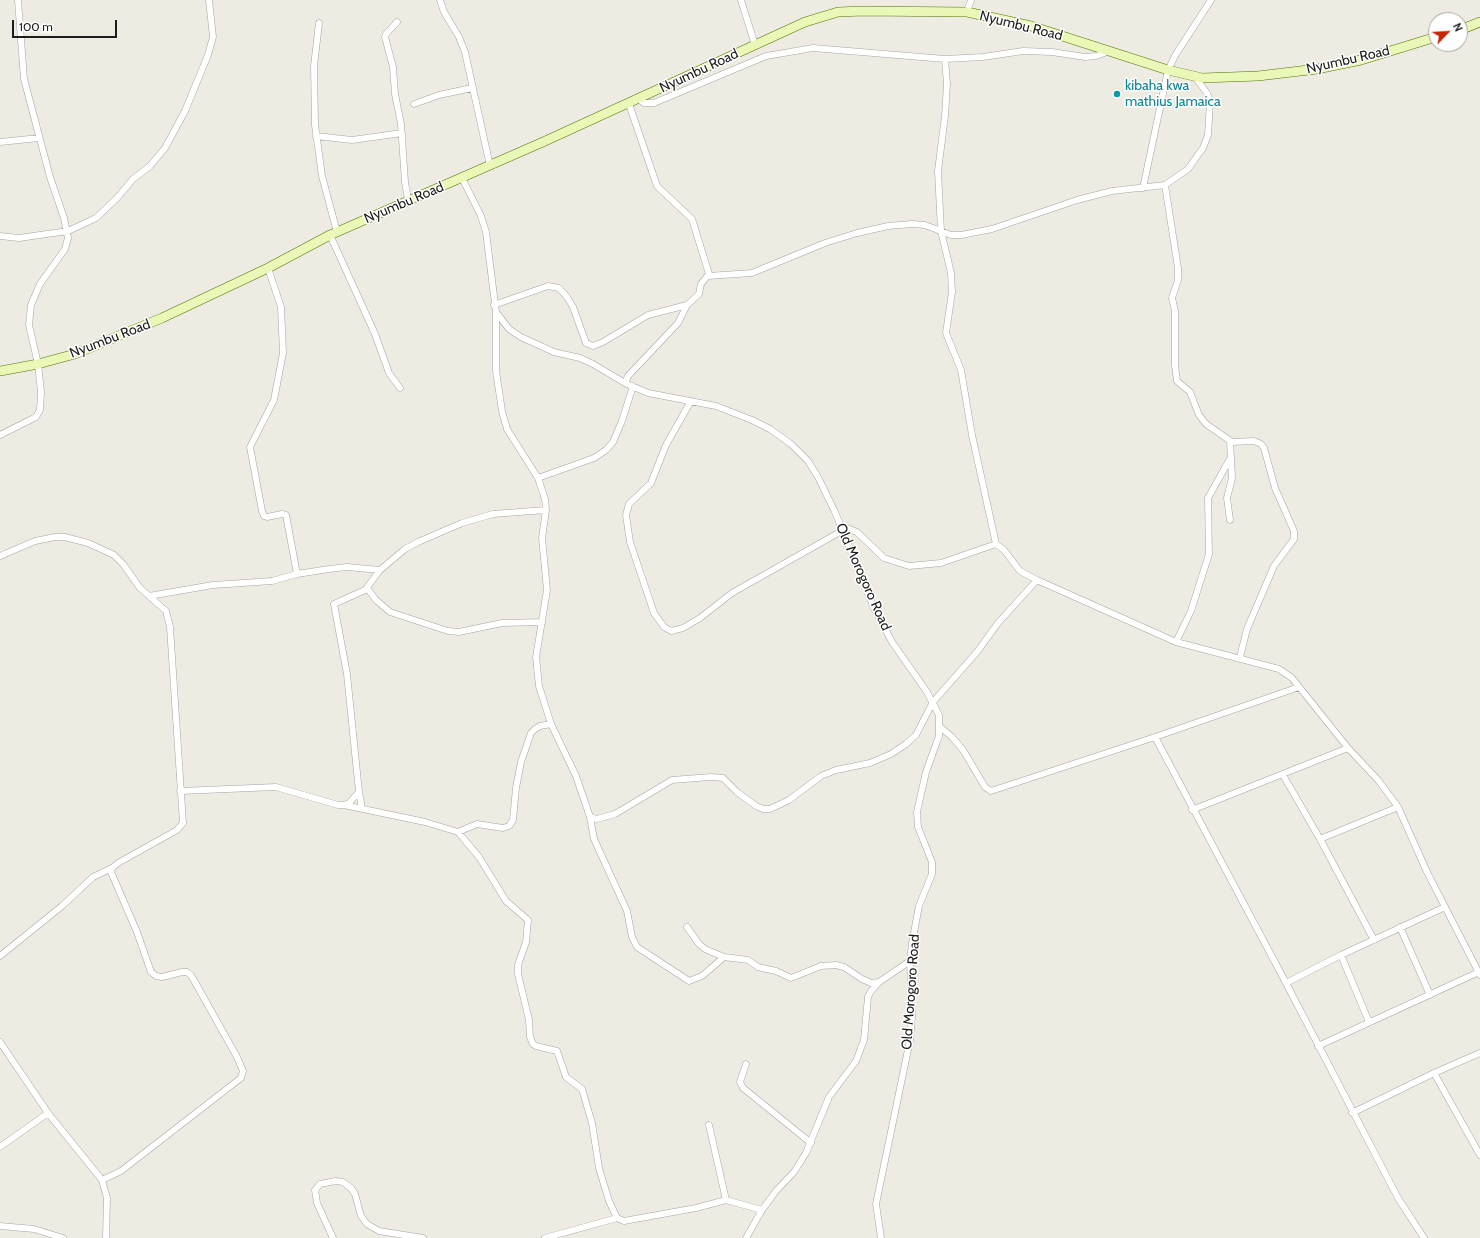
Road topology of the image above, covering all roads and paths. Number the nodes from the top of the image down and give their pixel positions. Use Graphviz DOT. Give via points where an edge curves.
graph roads {
  1 [pos="18,0"];
  2 [pos="209,0"];
  3 [pos="440,0"];
  4 [pos="741,0"];
  5 [pos="971,0"];
  6 [pos="1211,0"];
  7 [pos="967,12"];
  8 [pos="319,22"];
  9 [pos="397,22"];
  10 [pos="1480,22"];
  11 [pos="1468,27"];
  12 [pos="1428,39"];
  13 [pos="755,45"];
  14 [pos="1110,51"];
  15 [pos="945,58"];
  16 [pos="1168,70"];
  17 [pos="1195,77"];
  18 [pos="472,88"];
  19 [pos="638,99"];
  20 [pos="414,104"];
  21 [pos="629,104"];
  22 [pos="402,133"];
  23 [pos="316,136"];
  24 [pos="39,138"];
  25 [pos="0,142"];
  26 [pos="490,166"];
  27 [pos="462,178"];
  28 [pos="1165,185"];
  29 [pos="1143,188"];
  30 [pos="408,200"];
  31 [pos="68,231"];
  32 [pos="941,231"];
  33 [pos="334,234"];
  34 [pos="0,236"];
  35 [pos="268,268"];
  36 [pos="708,276"];
  37 [pos="494,305"];
  38 [pos="687,305"];
  39 [pos="496,312"];
  40 [pos="38,364"];
  41 [pos="0,371"];
  42 [pos="625,383"];
  43 [pos="633,386"];
  44 [pos="400,388"];
  45 [pos="691,401"];
  46 [pos="0,435"];
  47 [pos="1230,441"];
  48 [pos="1231,457"];
  49 [pos="538,478"];
  50 [pos="546,510"];
  51 [pos="1230,520"];
  52 [pos="843,530"];
  53 [pos="996,544"];
  54 [pos="0,556"];
  55 [pos="380,570"];
  56 [pos="297,574"];
  57 [pos="1037,580"];
  58 [pos="367,588"];
  59 [pos="149,596"];
  60 [pos="542,622"];
  61 [pos="1176,642"];
  62 [pos="1240,657"];
  63 [pos="1299,686"];
  64 [pos="933,702"];
  65 [pos="552,724"];
  66 [pos="940,727"];
  67 [pos="1154,737"];
  68 [pos="1348,748"];
  69 [pos="1283,775"];
  70 [pos="180,791"];
  71 [pos="359,792"];
  72 [pos="344,805"];
  73 [pos="1398,807"];
  74 [pos="362,810"];
  75 [pos="1192,810"];
  76 [pos="590,817"];
  77 [pos="458,832"];
  78 [pos="1320,839"];
  79 [pos="112,868"];
  80 [pos="1445,907"];
  81 [pos="687,927"];
  82 [pos="1400,927"];
  83 [pos="1374,940"];
  84 [pos="1341,955"];
  85 [pos="0,956"];
  86 [pos="724,957"];
  87 [pos="910,961"];
  88 [pos="1479,974"];
  89 [pos="879,982"];
  90 [pos="1286,983"];
  91 [pos="1430,995"];
  92 [pos="1369,1022"];
  93 [pos="0,1041"];
  94 [pos="1318,1046"];
  95 [pos="1480,1053"];
  96 [pos="746,1064"];
  97 [pos="1434,1073"];
  98 [pos="48,1113"];
  99 [pos="1352,1113"];
  100 [pos="709,1125"];
  101 [pos="811,1143"];
  102 [pos="0,1147"];
  103 [pos="1480,1155"];
  104 [pos="102,1180"];
  105 [pos="726,1200"];
  106 [pos="762,1210"];
  107 [pos="617,1218"];
  108 [pos="0,1226"];
  109 [pos="63,1238"];
  110 [pos="106,1238"];
  111 [pos="333,1238"];
  112 [pos="423,1238"];
  113 [pos="545,1238"];
  114 [pos="746,1238"];
  115 [pos="881,1238"];
  116 [pos="1424,1238"];
  1 -- 24 [label="street" via="24,79"];
  2 -- 31 [label="street" via="213,37 208,55 197,84 165,148 96,218"];
  3 -- 18 [label="street" via="463,47"];
  4 -- 13 [label="street"];
  5 -- 7 [label="street"];
  6 -- 16 [label="street"];
  7 -- 13 [label="street, Nyumbu Road" via="838,12 805,22"];
  7 -- 14 [label="street, Nyumbu Road" via="1031,26"];
  8 -- 23 [label="street" via="314,66"];
  9 -- 22 [label="street" via="385,37 393,67"];
  10 -- 11 [label="street"];
  12 -- 17 [label="street, Nyumbu Road" via="1360,60 1317,69 1258,76"];
  13 -- 19 [label="street, Nyumbu Road"];
  14 -- 15 [label="street" via="1085,58 1052,52 1024,51 983,57"];
  14 -- 16 [label="street, Nyumbu Road"];
  15 -- 19 [label="street" via="836,49 799,49 766,56 654,103 644,103"];
  15 -- 32 [label="street" via="947,84 938,171"];
  16 -- 17 [label="street, Nyumbu Road"];
  16 -- 29 [label="street"];
  17 -- 28 [label="street" via="1207,93 1210,102 1208,135 1203,148 1188,169"];
  18 -- 20 [label="street" via="439,95"];
  18 -- 26 [label="street"];
  19 -- 21 [label="street, Nyumbu Road"];
  21 -- 26 [label="street, Nyumbu Road"];
  21 -- 36 [label="street" via="657,186 692,219"];
  22 -- 23 [label="street" via="352,140"];
  22 -- 30 [label="street" via="403,167"];
  23 -- 33 [label="street"];
  24 -- 25 [label="street"];
  24 -- 31 [label="street"];
  26 -- 27 [label="street, Nyumbu Road"];
  27 -- 30 [label="street, Nyumbu Road"];
  27 -- 37 [label="street, Old Morogoro Road" via="486,232"];
  28 -- 29 [label="street"];
  28 -- 47 [label="street" via="1178,268 1178,280 1172,298 1175,312 1177,382 1190,392 1199,415 1206,424"];
  29 -- 32 [label="street" via="1112,191 1077,200 992,229 961,235"];
  30 -- 33 [label="street, Nyumbu Road"];
  31 -- 34 [label="street" via="19,238"];
  31 -- 40 [label="street" via="65,249 40,284 31,305 29,325"];
  32 -- 36 [label="street" via="925,225 888,226 825,243 752,273"];
  32 -- 53 [label="street" via="951,273 952,292 946,333 961,370 972,436"];
  33 -- 35 [label="street, Nyumbu Road"];
  33 -- 44 [label="street" via="389,373"];
  35 -- 40 [label="street, Nyumbu Road" via="103,343"];
  35 -- 56 [label="street" via="281,307 283,353 274,400 250,447 262,511 267,517 282,514 286,516"];
  36 -- 38 [label="street" via="701,284 699,294"];
  37 -- 38 [label="street" via="548,286 559,288 573,307 586,343 593,346 648,315"];
  37 -- 39 [label="street, Old Morogoro Road"];
  38 -- 42 [label="street" via="678,323 628,376"];
  39 -- 42 [label="street, Old Morogoro Road" via="509,329 521,337 554,352 580,358"];
  39 -- 49 [label="street" via="496,372 502,411 507,429"];
  40 -- 41 [label="street, Nyumbu Road"];
  40 -- 46 [label="street" via="40,410 36,417"];
  42 -- 43 [label="street, Old Morogoro Road"];
  43 -- 45 [label="street, Old Morogoro Road" via="648,393"];
  43 -- 49 [label="street" via="622,421 613,442 606,450 594,458"];
  45 -- 52 [label="street, Old Morogoro Road" via="716,406 752,420 791,444 808,462 818,478"];
  45 -- 52 [label="street" via="666,446 651,483 626,509 630,542 654,613 664,627 670,631 683,628 732,593"];
  47 -- 48 [label="street"];
  47 -- 62 [label="street" via="1254,441 1264,448 1275,488 1294,531 1294,538 1271,573 1247,629"];
  48 -- 51 [label="street" via="1232,478 1226,498"];
  48 -- 61 [label="street" via="1208,498 1209,554 1191,611"];
  49 -- 50 [label="street"];
  50 -- 55 [label="street" via="501,512 462,524 404,549"];
  50 -- 60 [label="street" via="542,538 547,590"];
  52 -- 53 [label="street" via="854,529 884,558 909,566 941,563"];
  52 -- 64 [label="street, Old Morogoro Road" via="874,608 892,642"];
  53 -- 57 [label="street" via="1020,571"];
  54 -- 59 [label="street" via="47,538 77,539 114,555"];
  55 -- 56 [label="street" via="347,567"];
  55 -- 58 [label="street"];
  56 -- 59 [label="street" via="272,581 213,585"];
  57 -- 61 [label="street"];
  57 -- 64 [label="street"];
  58 -- 60 [label="street" via="390,612 448,631 459,632 502,623"];
  58 -- 71 [label="street" via="336,603 334,607 347,674"];
  59 -- 70 [label="street" via="166,611 170,626"];
  60 -- 65 [label="street" via="536,657 539,686"];
  61 -- 62 [label="street"];
  62 -- 63 [label="street" via="1279,669"];
  63 -- 67 [label="street"];
  63 -- 68 [label="street"];
  64 -- 66 [label="street, Old Morogoro Road" via="939,715"];
  64 -- 76 [label="street" via="916,735 891,754 870,763 821,776 790,800 770,810 756,806 723,778 712,777 672,780 615,814 597,819"];
  65 -- 76 [label="street" via="576,776"];
  65 -- 77 [label="street" via="535,729 528,740 516,788 513,820 509,826 503,828 477,824"];
  66 -- 67 [label="street" via="952,736 985,787 991,791"];
  66 -- 87 [label="street, Old Morogoro Road" via="926,772 918,812 918,827 932,862 932,874 919,906"];
  67 -- 75 [label="street"];
  68 -- 69 [label="street"];
  68 -- 73 [label="street" via="1378,780"];
  69 -- 75 [label="street"];
  69 -- 78 [label="street"];
  70 -- 72 [label="street" via="276,787"];
  70 -- 79 [label="street" via="184,816 180,827"];
  71 -- 72 [label="street"];
  71 -- 74 [label="street"];
  72 -- 74 [label="street"];
  73 -- 78 [label="street"];
  73 -- 80 [label="street"];
  74 -- 77 [label="street" via="426,822"];
  75 -- 90 [label="street"];
  76 -- 86 [label="street" via="594,839 627,911 632,937 637,947 689,980 702,976"];
  77 -- 107 [label="street" via="479,857 506,901 528,920 526,942 518,964 518,974 529,1020 530,1037 536,1046 557,1050 566,1077 582,1089 592,1123 599,1168"];
  78 -- 83 [label="street"];
  79 -- 85 [label="street" via="93,877 62,906"];
  79 -- 104 [label="street" via="114,880 151,972 162,977 182,972 191,975 243,1071 241,1078 121,1171"];
  80 -- 82 [label="street"];
  80 -- 88 [label="street"];
  81 -- 86 [label="street" via="704,949"];
  82 -- 83 [label="street"];
  82 -- 91 [label="street"];
  83 -- 84 [label="street"];
  84 -- 90 [label="street"];
  84 -- 92 [label="street"];
  86 -- 89 [label="street" via="748,960 758,967 791,978 821,966 836,965 870,983"];
  87 -- 89 [label="street"];
  87 -- 115 [label="street, Old Morogoro Road" via="910,1040 876,1204"];
  88 -- 91 [label="street"];
  89 -- 101 [label="street" via="868,997 864,1040 856,1061 829,1097"];
  90 -- 94 [label="street"];
  91 -- 92 [label="street"];
  92 -- 94 [label="street"];
  93 -- 98 [label="street"];
  94 -- 99 [label="street"];
  95 -- 97 [label="street"];
  96 -- 101 [label="street" via="740,1082 743,1088"];
  97 -- 99 [label="street"];
  97 -- 103 [label="street"];
  98 -- 102 [label="street"];
  98 -- 104 [label="street"];
  99 -- 116 [label="street" via="1398,1198"];
  100 -- 105 [label="street"];
  101 -- 106 [label="street" via="794,1172"];
  104 -- 110 [label="street" via="107,1198"];
  105 -- 106 [label="street"];
  105 -- 107 [label="street" via="624,1221"];
  106 -- 114 [label="street"];
  107 -- 113 [label="street"];
  108 -- 109 [label="street" via="34,1229"];
  111 -- 112 [label="street" via="314,1190 320,1184 336,1181 344,1182 351,1188 361,1216 367,1224 379,1231"];
}
